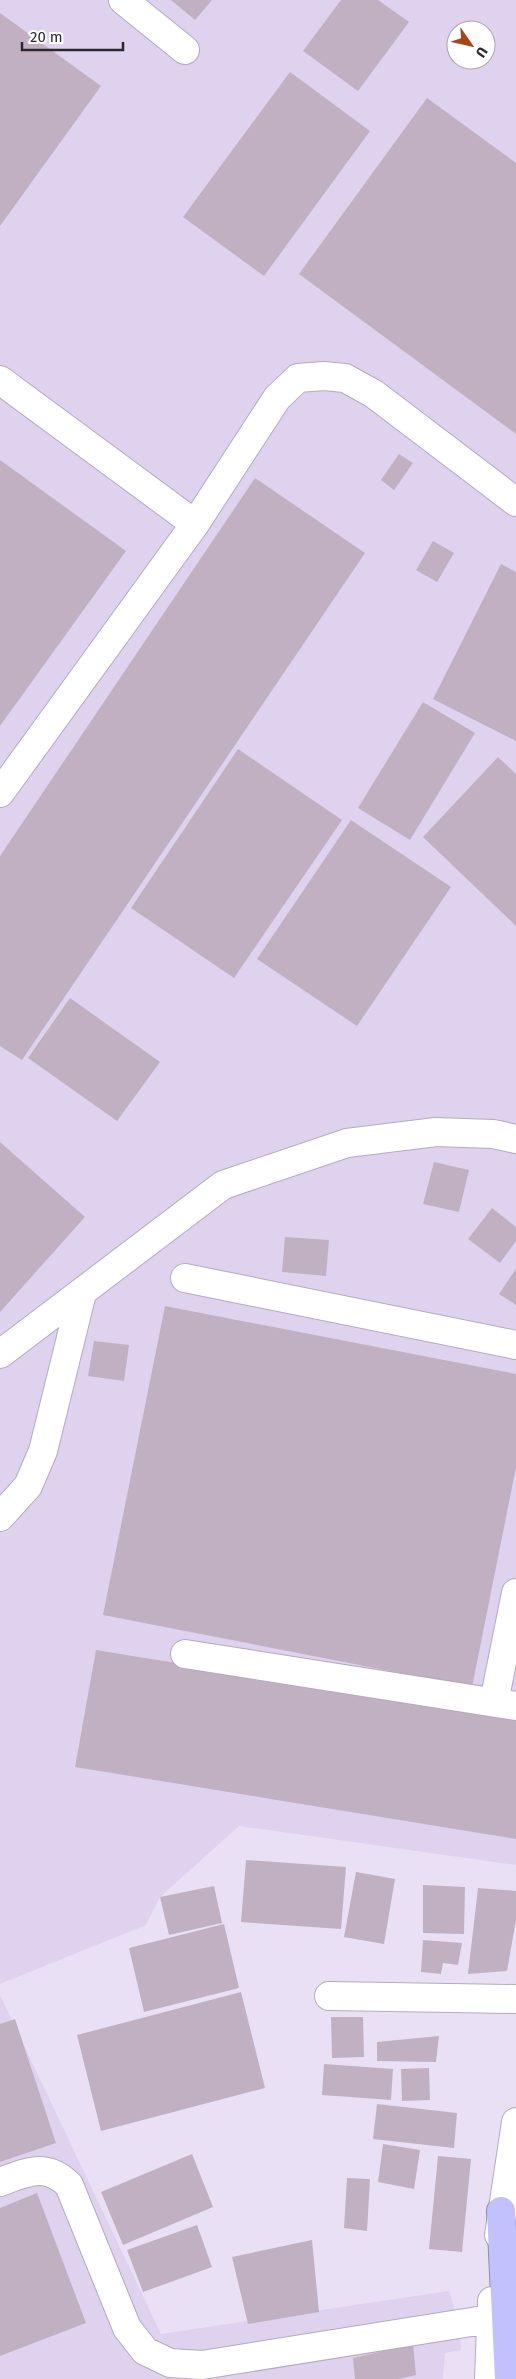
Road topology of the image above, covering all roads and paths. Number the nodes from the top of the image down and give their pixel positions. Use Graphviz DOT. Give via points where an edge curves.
graph roads {
  1 [pos="123,0"];
  2 [pos="185,50"];
  3 [pos="0,380"];
  4 [pos="516,502"];
  5 [pos="195,524"];
  6 [pos="0,793"];
  7 [pos="516,1139"];
  8 [pos="185,1278"];
  9 [pos="82,1293"];
  10 [pos="516,1345"];
  11 [pos="0,1354"];
  12 [pos="0,1517"];
  13 [pos="516,1593"];
  14 [pos="185,1654"];
  15 [pos="505,1704"];
  16 [pos="329,1996"];
  17 [pos="516,1999"];
  18 [pos="516,2122"];
  19 [pos="0,2182"];
  20 [pos="501,2211"];
  21 [pos="490,2320"];
  22 [pos="489,2379"];
  23 [pos="509,2379"];
  1 -- 2 [label="street"];
  3 -- 5 [label="street"];
  4 -- 5 [label="street" via="366,390 345,378 324,376 298,378 277,398"];
  5 -- 6 [label="street"];
  7 -- 9 [label="street" via="493,1134 436,1132 347,1143 223,1185"];
  8 -- 10 [label="street"];
  9 -- 11 [label="street"];
  9 -- 12 [label="street" via="43,1451 28,1486"];
  13 -- 15 [label="street"];
  14 -- 15 [label="street"];
  16 -- 17 [label="street"];
  18 -- 20 [label="street"];
  19 -- 21 [label="street" via="32,2170 55,2174 69,2185 127,2328 145,2351 170,2363 202,2365"];
  20 -- 21 [label="street"];
  20 -- 23 [label="highway"];
  21 -- 22 [label="street"];
}
